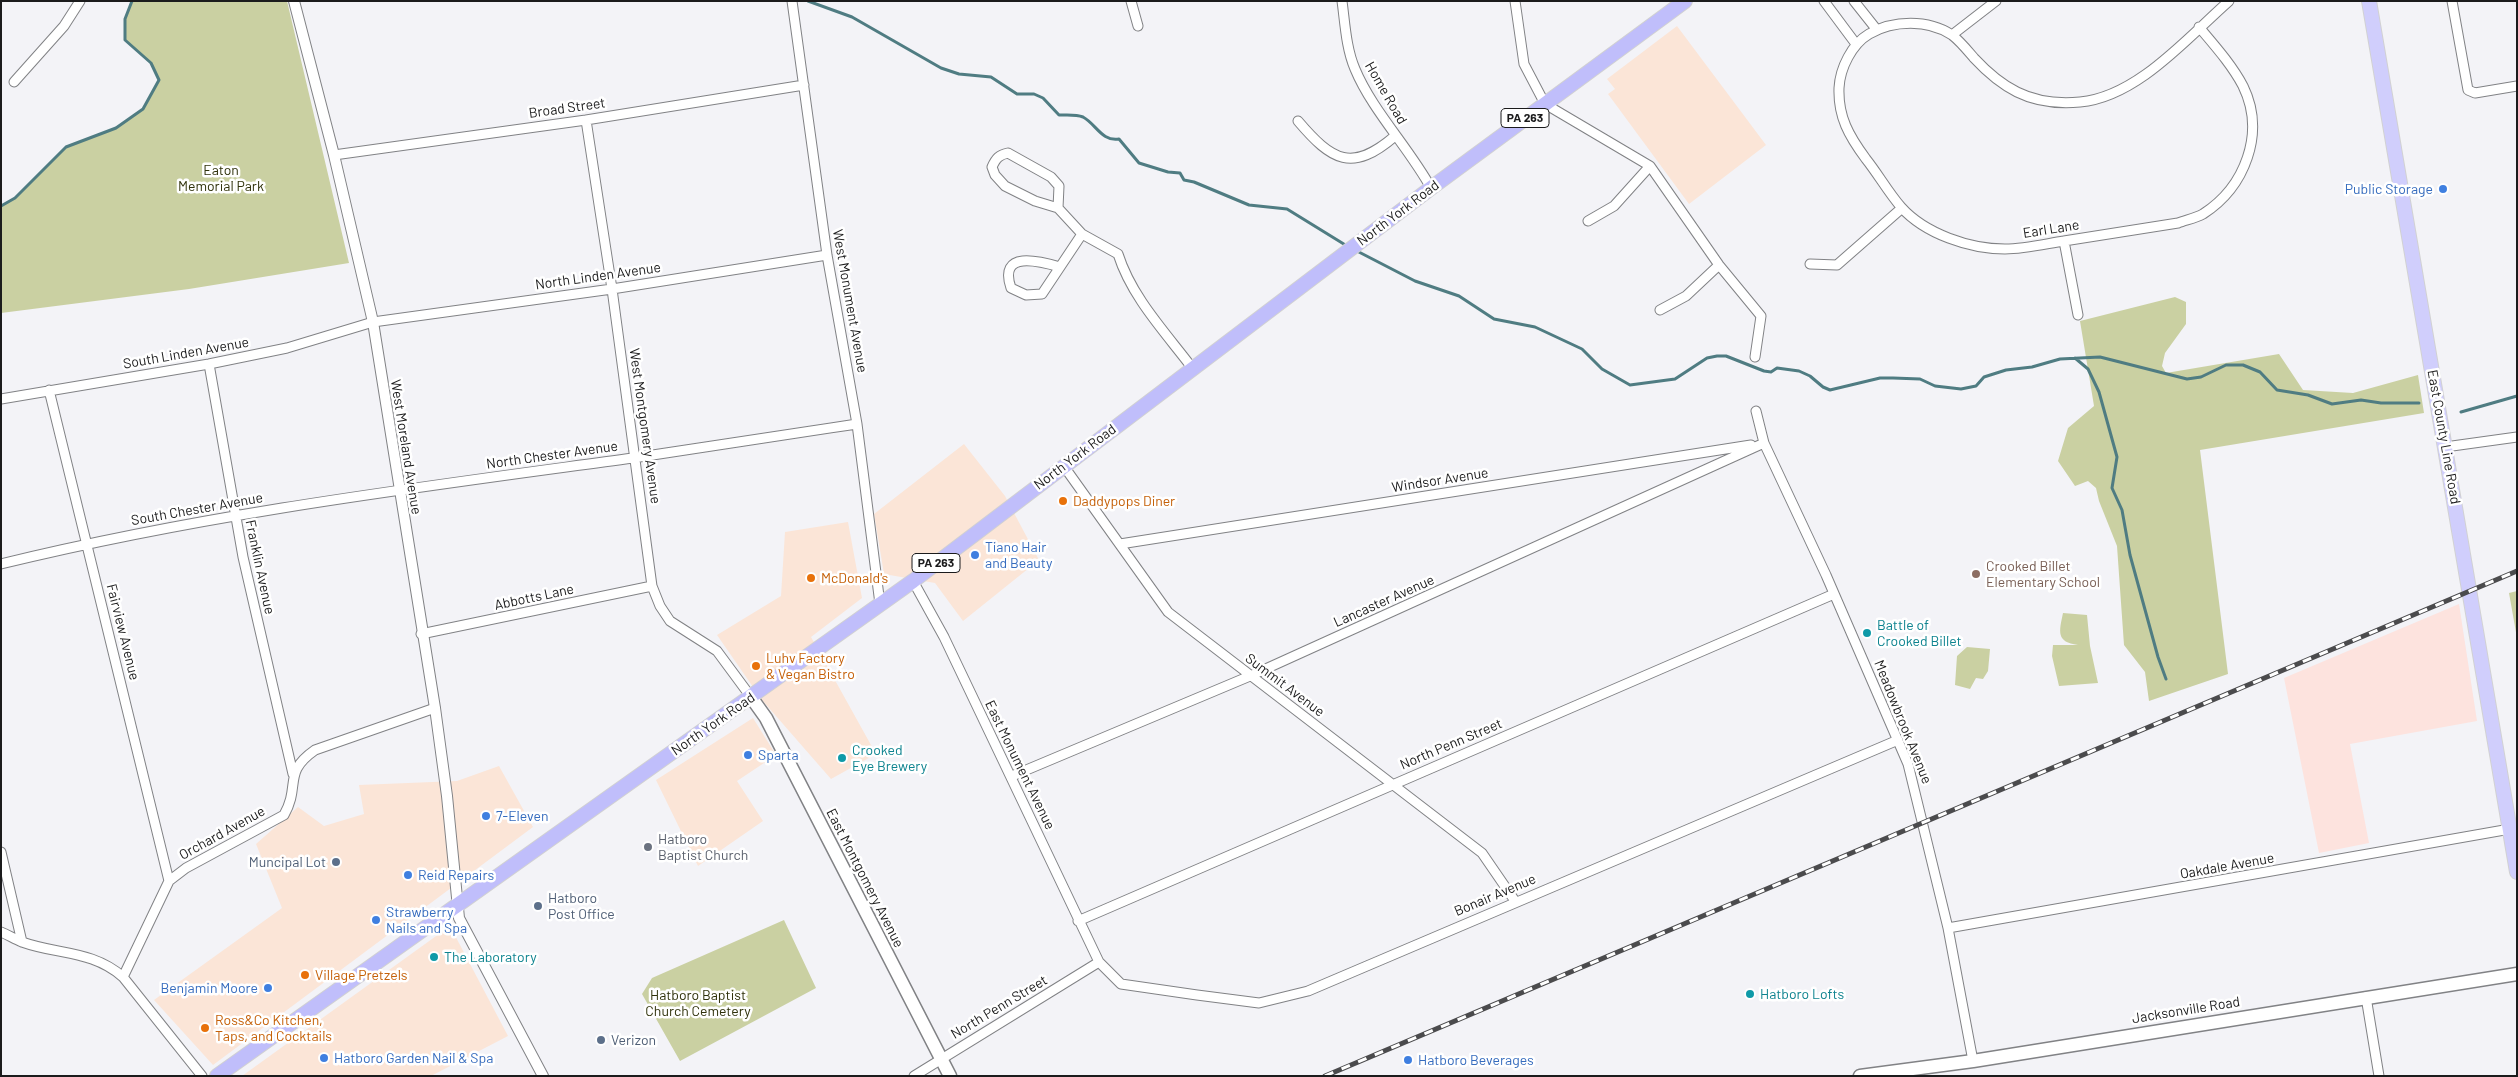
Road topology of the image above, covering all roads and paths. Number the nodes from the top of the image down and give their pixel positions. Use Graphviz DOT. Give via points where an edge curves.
graph roads {
  1 [pos="80,1"];
  2 [pos="294,1"];
  3 [pos="1131,1"];
  4 [pos="1342,1"];
  5 [pos="1514,1"];
  6 [pos="1685,1"];
  7 [pos="1824,1"];
  8 [pos="1854,1"];
  9 [pos="1996,1"];
  10 [pos="2229,1"];
  11 [pos="2369,1"];
  12 [pos="2452,1"];
  13 [pos="792,3"];
  14 [pos="1138,26"];
  15 [pos="2200,27"];
  16 [pos="1877,30"];
  17 [pos="1952,35"];
  18 [pos="1856,44"];
  19 [pos="14,82"];
  20 [pos="804,84"];
  21 [pos="2517,86"];
  22 [pos="1545,104"];
  23 [pos="586,120"];
  24 [pos="1298,121"];
  25 [pos="1395,136"];
  26 [pos="334,155"];
  27 [pos="1650,166"];
  28 [pos="1431,188"];
  29 [pos="1058,208"];
  30 [pos="1902,208"];
  31 [pos="1588,221"];
  32 [pos="1082,234"];
  33 [pos="2064,241"];
  34 [pos="827,255"];
  35 [pos="1810,264"];
  36 [pos="1719,265"];
  37 [pos="1060,266"];
  38 [pos="612,289"];
  39 [pos="1660,310"];
  40 [pos="2078,314"];
  41 [pos="373,322"];
  42 [pos="1755,357"];
  43 [pos="210,364"];
  44 [pos="1193,369"];
  45 [pos="49,390"];
  46 [pos="1,399"];
  47 [pos="1756,411"];
  48 [pos="857,424"];
  49 [pos="2517,437"];
  50 [pos="1764,443"];
  51 [pos="2446,448"];
  52 [pos="636,457"];
  53 [pos="1063,466"];
  54 [pos="399,489"];
  55 [pos="235,516"];
  56 [pos="87,543"];
  57 [pos="1120,544"];
  58 [pos="1,564"];
  59 [pos="912,581"];
  60 [pos="652,586"];
  61 [pos="1834,594"];
  62 [pos="880,604"];
  63 [pos="421,634"];
  64 [pos="1250,676"];
  65 [pos="751,697"];
  66 [pos="435,708"];
  67 [pos="1898,740"];
  68 [pos="293,774"];
  69 [pos="1012,776"];
  70 [pos="1394,784"];
  71 [pos="2510,829"];
  72 [pos="1,852"];
  73 [pos="2517,872"];
  74 [pos="169,881"];
  75 [pos="1515,901"];
  76 [pos="458,903"];
  77 [pos="1078,921"];
  78 [pos="1948,928"];
  79 [pos="1,932"];
  80 [pos="22,942"];
  81 [pos="1099,962"];
  82 [pos="2517,974"];
  83 [pos="123,977"];
  84 [pos="2366,997"];
  85 [pos="941,1059"];
  86 [pos="1973,1061"];
  87 [pos="1884,1074"];
  88 [pos="202,1076"];
  89 [pos="217,1076"];
  90 [pos="543,1076"];
  91 [pos="914,1076"];
  92 [pos="950,1076"];
  93 [pos="1860,1076"];
  94 [pos="2379,1076"];
  1 -- 19 [label="street" via="64,26"];
  2 -- 26 [label="street, West Moreland Avenue"];
  3 -- 14 [label="street"];
  4 -- 25 [label="street, Home Road" via="1355,70"];
  5 -- 22 [label="street" via="1524,64"];
  6 -- 22 [label="highway, North York Road / PA 263"];
  7 -- 18 [label="street"];
  8 -- 16 [label="street"];
  9 -- 17 [label="street"];
  10 -- 15 [label="street"];
  11 -- 51 [label="main road, East County Line Road"];
  12 -- 21 [label="street" via="2468,90 2475,93"];
  13 -- 20 [label="street, West Monument Avenue"];
  15 -- 17 [label="street" via="2124,90 2105,98 2061,104 2039,100 2000,82"];
  15 -- 33 [label="street, Earl Lane" via="2230,65 2243,88 2251,113 2252,138 2247,163 2236,184 2201,215 2178,223"];
  16 -- 17 [label="street, Earl Lane" via="1915,23"];
  16 -- 18 [label="street, Earl Lane"];
  18 -- 30 [label="street, Earl Lane" via="1839,83 1838,103 1842,120"];
  20 -- 23 [label="street, Broad Street"];
  20 -- 34 [label="street, West Monument Avenue"];
  22 -- 27 [label="street"];
  22 -- 28 [label="highway, North York Road / PA 263"];
  23 -- 26 [label="street, Broad Street"];
  23 -- 38 [label="street, West Montgomery Avenue"];
  24 -- 25 [label="street" via="1325,148 1351,159 1369,156"];
  25 -- 28 [label="street, Home Road"];
  26 -- 41 [label="street, West Moreland Avenue"];
  27 -- 31 [label="street" via="1614,206"];
  27 -- 36 [label="street"];
  28 -- 44 [label="highway, North York Road / PA 263"];
  29 -- 29 [label="street" via="1005,186 995,175 992,167 995,161 1008,153 1051,177 1059,186"];
  29 -- 32 [label="street"];
  30 -- 33 [label="street, Earl Lane" via="1942,235 1972,245 2005,249"];
  30 -- 35 [label="street" via="1837,265"];
  32 -- 37 [label="street"];
  32 -- 44 [label="street" via="1118,254 1136,295"];
  33 -- 40 [label="street"];
  34 -- 38 [label="street, North Linden Avenue"];
  34 -- 48 [label="street, West Monument Avenue"];
  36 -- 39 [label="street" via="1686,296"];
  36 -- 42 [label="street" via="1761,316"];
  37 -- 37 [label="street" via="1042,294 1026,295 1011,288 1008,278 1016,262 1025,260"];
  38 -- 41 [label="street, North Linden Avenue"];
  38 -- 52 [label="street, West Montgomery Avenue"];
  41 -- 43 [label="street, South Linden Avenue" via="287,348"];
  41 -- 54 [label="street, West Moreland Avenue"];
  43 -- 45 [label="street, South Linden Avenue"];
  43 -- 55 [label="street, Franklin Avenue"];
  44 -- 53 [label="highway, North York Road / PA 263"];
  45 -- 46 [label="street, South Linden Avenue"];
  45 -- 56 [label="street, Fairview Avenue"];
  47 -- 50 [label="street, Meadowbrook Avenue"];
  48 -- 52 [label="street, North Chester Avenue"];
  48 -- 62 [label="street, West Monument Avenue"];
  49 -- 51 [label="street"];
  50 -- 57 [label="street, Windsor Avenue"];
  50 -- 61 [label="street, Meadowbrook Avenue"];
  50 -- 64 [label="street, Lancaster Avenue"];
  51 -- 71 [label="main road, East County Line Road"];
  52 -- 54 [label="street, North Chester Avenue"];
  52 -- 60 [label="street, West Montgomery Avenue"];
  53 -- 57 [label="street, Summit Avenue"];
  53 -- 59 [label="highway, North York Road / PA 263"];
  54 -- 55 [label="street, South Chester Avenue"];
  54 -- 63 [label="street, West Moreland Avenue"];
  55 -- 56 [label="street, South Chester Avenue"];
  55 -- 68 [label="street, Franklin Avenue"];
  56 -- 58 [label="street, South Chester Avenue"];
  56 -- 74 [label="street, Fairview Avenue"];
  57 -- 64 [label="street, Summit Avenue" via="1168,612"];
  59 -- 62 [label="highway, North York Road / PA 263"];
  59 -- 69 [label="street, East Monument Avenue" via="934,617"];
  60 -- 63 [label="street, Abbotts Lane"];
  60 -- 65 [label="street, West Montgomery Avenue" via="670,621 710,646"];
  61 -- 67 [label="street, Meadowbrook Avenue"];
  61 -- 70 [label="street, North Penn Street"];
  62 -- 65 [label="highway, North York Road / PA 263"];
  63 -- 66 [label="street, West Moreland Avenue"];
  64 -- 69 [label="street, Lancaster Avenue"];
  64 -- 70 [label="street, Summit Avenue"];
  65 -- 76 [label="highway, North York Road / PA 263"];
  65 -- 85 [label="main road, East Montgomery Avenue" via="766,718"];
  66 -- 68 [label="street" via="315,750 303,759"];
  66 -- 76 [label="street, West Moreland Avenue"];
  67 -- 75 [label="street, Bonair Avenue"];
  67 -- 78 [label="street, Meadowbrook Avenue" via="1918,798"];
  68 -- 74 [label="street, Orchard Avenue" via="291,803 284,814 186,868"];
  69 -- 77 [label="street, East Monument Avenue"];
  70 -- 75 [label="street, Summit Avenue" via="1482,853"];
  70 -- 77 [label="street, North Penn Street"];
  71 -- 73 [label="main road, East County Line Road"];
  71 -- 78 [label="street, Oakdale Avenue"];
  72 -- 80 [label="street"];
  74 -- 83 [label="street, Orchard Avenue"];
  75 -- 81 [label="street, Bonair Avenue" via="1308,991 1259,1003 1121,984"];
  76 -- 89 [label="highway, PA 263"];
  76 -- 90 [label="street, West Moreland Avenue" via="460,918"];
  77 -- 81 [label="street, East Monument Avenue"];
  78 -- 86 [label="street, Meadowbrook Avenue"];
  79 -- 80 [label="street"];
  80 -- 83 [label="street" via="97,959"];
  81 -- 85 [label="street, North Penn Street"];
  82 -- 84 [label="main road, Jacksonville Road"];
  83 -- 88 [label="street"];
  84 -- 86 [label="main road, Jacksonville Road"];
  84 -- 94 [label="street"];
  85 -- 91 [label="street, North Penn Street"];
  85 -- 92 [label="main road, East Montgomery Avenue"];
  86 -- 87 [label="main road, Jacksonville Road"];
  87 -- 93 [label="main road, Jacksonville Road"];
}
